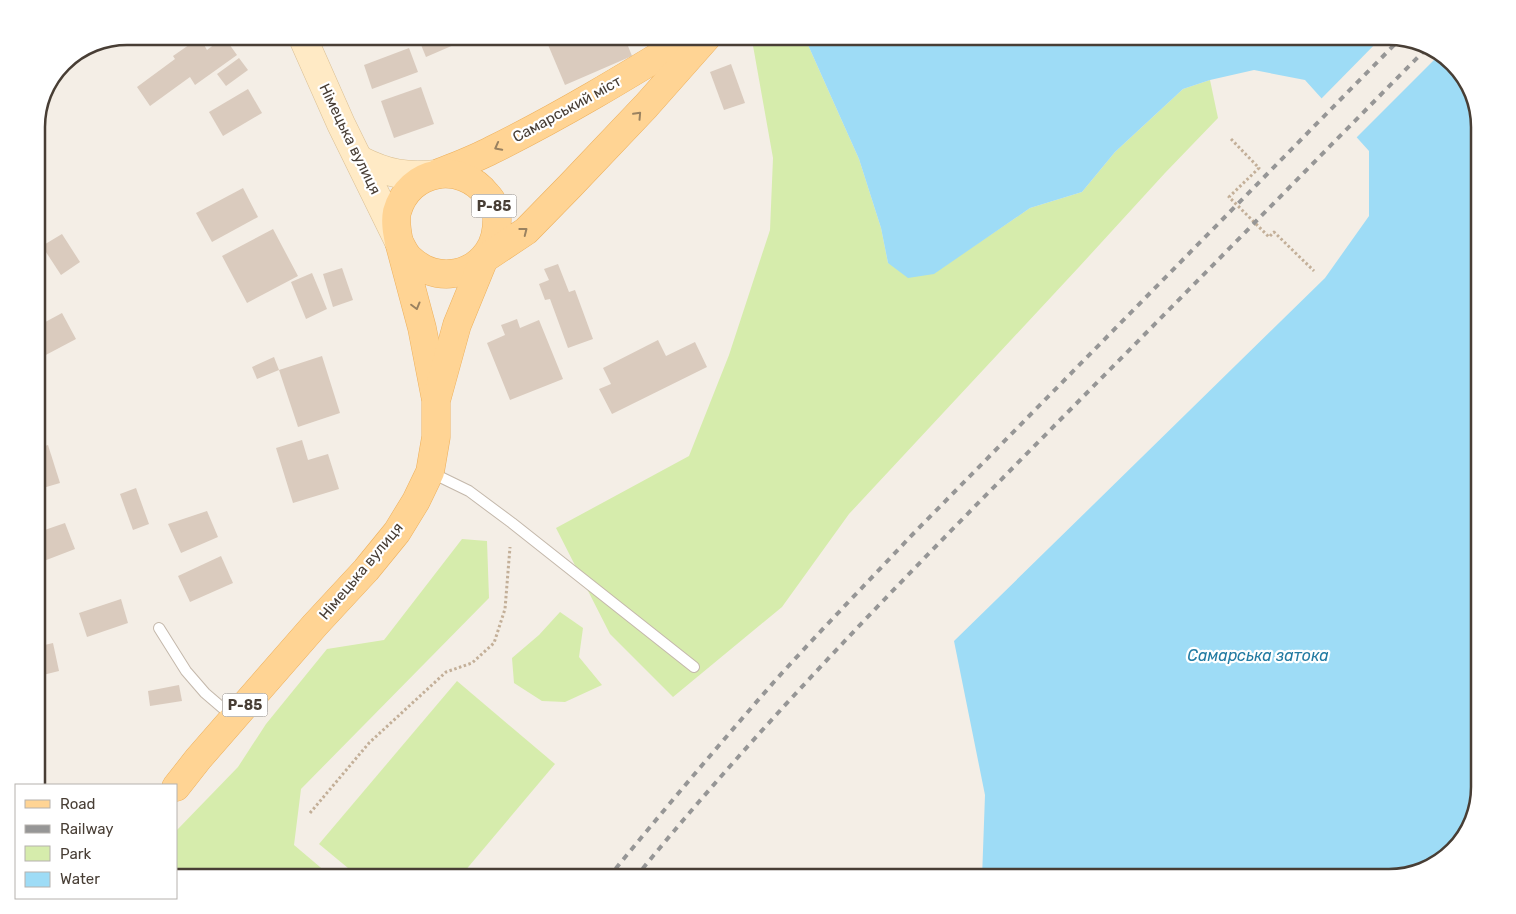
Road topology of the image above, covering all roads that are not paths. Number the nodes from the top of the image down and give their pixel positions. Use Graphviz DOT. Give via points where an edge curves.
graph roads {
  1 [pos="306,45"];
  2 [pos="677,45"];
  3 [pos="700,45"];
  4 [pos="360,160"];
  5 [pos="437,174"];
  6 [pos="399,242"];
  7 [pos="484,259"];
  8 [pos="436,401"];
  9 [pos="430,472"];
  10 [pos="159,628"];
  11 [pos="694,667"];
  12 [pos="234,718"];
  13 [pos="178,785"];
  1 -- 4 [label="main road, Німецька вулиця"];
  2 -- 5 [label="main road, Самарський міст, one-way" via="491,151"];
  7 -- 3 [label="main road, one-way" via="526,231 640,113"];
  4 -- 5 [label="main road" via="398,174"];
  4 -- 6 [label="main road, Німецька вулиця"];
  5 -- 6 [label="main road" via="417,183 402,199 397,213"];
  5 -- 7 [label="main road, Р-85" via="468,178 491,199 497,214 497,230"];
  6 -- 7 [label="main road" via="408,257 421,268 437,274 454,274 470,269"];
  6 -- 8 [label="main road, one-way" via="422,328"];
  7 -- 8 [label="main road, Німецька вулиця / Р-85" via="457,325"];
  8 -- 9 [label="main road, Німецька вулиця / Р-85" via="436,437"];
  9 -- 11 [label="lane" via="469,491"];
  9 -- 12 [label="main road, Німецька вулиця / Р-85" via="397,532"];
  10 -- 12 [label="lane" via="186,671"];
  12 -- 13 [label="main road, Німецька вулиця / Р-85"];
}
